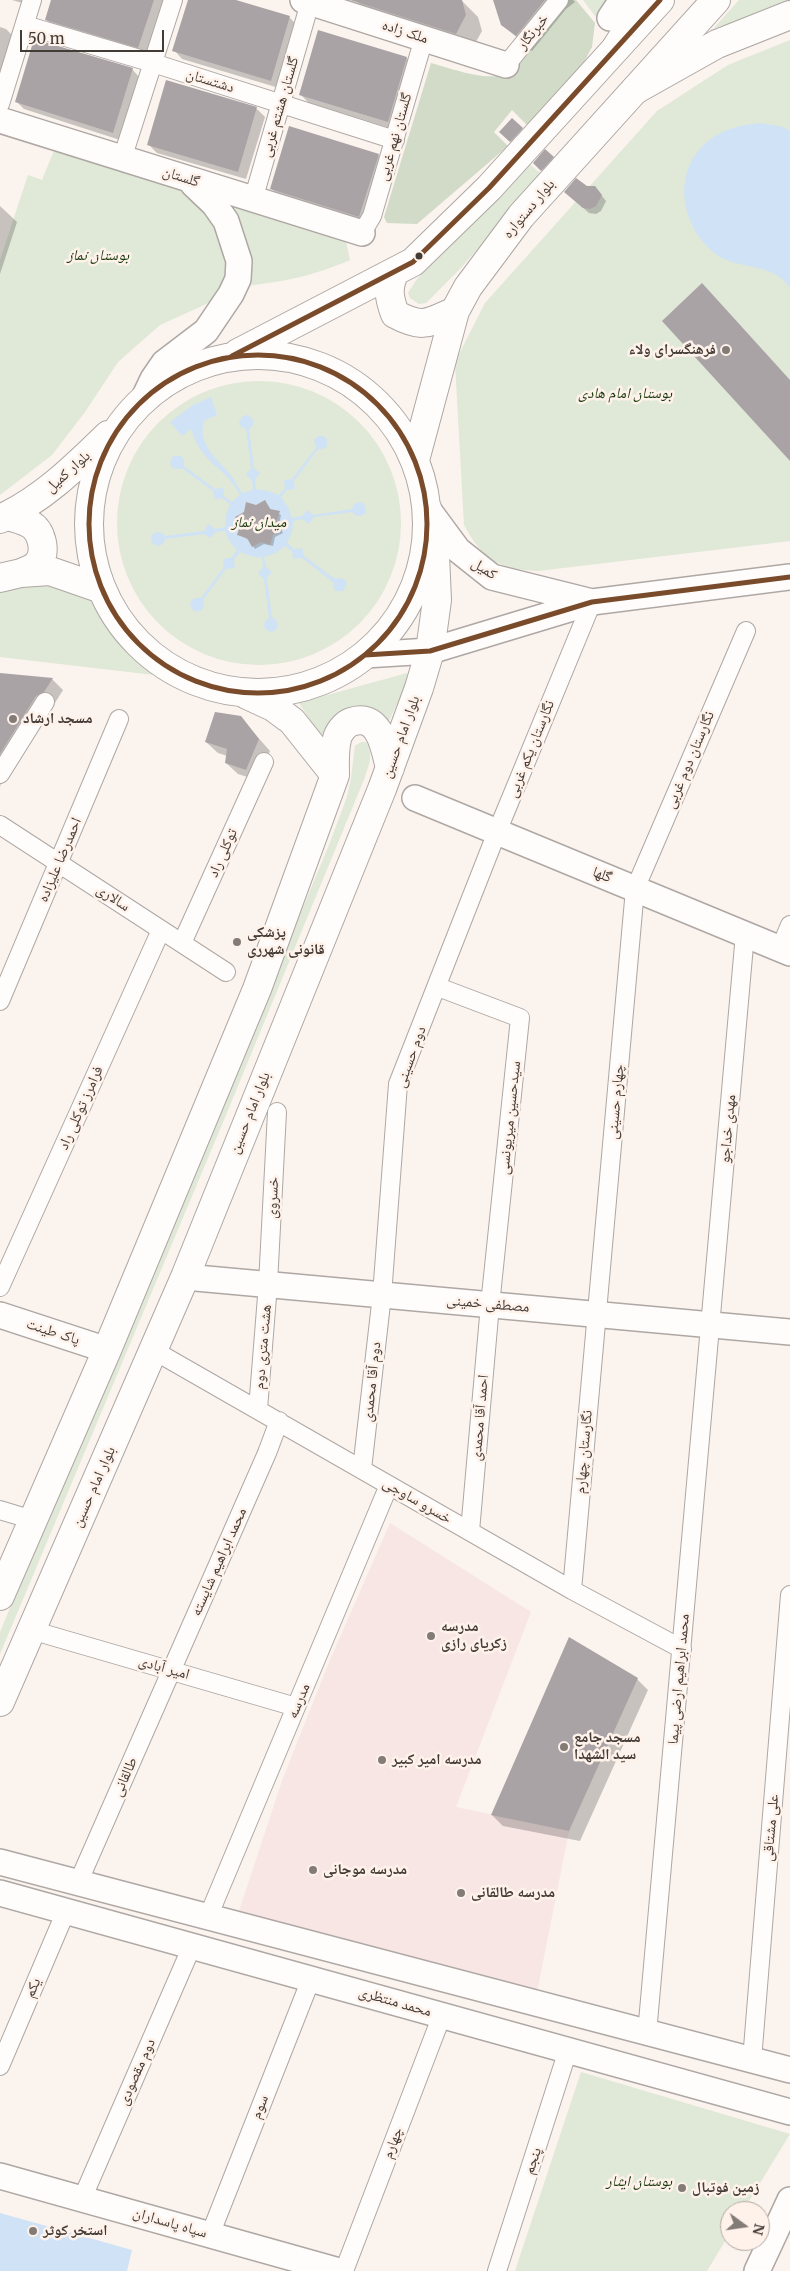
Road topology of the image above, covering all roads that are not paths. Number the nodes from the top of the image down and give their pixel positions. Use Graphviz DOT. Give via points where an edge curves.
graph roads {
  1 [pos="32,0"];
  2 [pos="173,0"];
  3 [pos="559,0"];
  4 [pos="646,0"];
  5 [pos="660,0"];
  6 [pos="716,0"];
  7 [pos="305,7"];
  8 [pos="790,15"];
  9 [pos="24,25"];
  10 [pos="424,38"];
  11 [pos="616,48"];
  12 [pos="153,63"];
  13 [pos="506,65"];
  14 [pos="635,90"];
  15 [pos="281,103"];
  16 [pos="0,104"];
  17 [pos="0,120"];
  18 [pos="395,140"];
  19 [pos="122,159"];
  20 [pos="187,179"];
  21 [pos="253,200"];
  22 [pos="362,233"];
  23 [pos="395,272"];
  24 [pos="455,311"];
  25 [pos="232,356"];
  26 [pos="136,408"];
  27 [pos="415,460"];
  28 [pos="427,508"];
  29 [pos="4,518"];
  30 [pos="10,576"];
  31 [pos="790,577"];
  32 [pos="102,589"];
  33 [pos="592,602"];
  34 [pos="746,631"];
  35 [pos="430,651"];
  36 [pos="364,656"];
  37 [pos="240,692"];
  38 [pos="45,702"];
  39 [pos="119,719"];
  40 [pos="264,762"];
  41 [pos="390,768"];
  42 [pos="0,774"];
  43 [pos="335,775"];
  44 [pos="415,798"];
  45 [pos="0,825"];
  46 [pos="497,832"];
  47 [pos="59,863"];
  48 [pos="635,889"];
  49 [pos="790,924"];
  50 [pos="161,930"];
  51 [pos="745,934"];
  52 [pos="182,943"];
  53 [pos="785,951"];
  54 [pos="226,972"];
  55 [pos="438,987"];
  56 [pos="0,1001"];
  57 [pos="277,1112"];
  58 [pos="185,1277"];
  59 [pos="268,1284"];
  60 [pos="0,1287"];
  61 [pos="382,1295"];
  62 [pos="490,1305"];
  63 [pos="597,1314"];
  64 [pos="0,1315"];
  65 [pos="710,1325"];
  66 [pos="790,1332"];
  67 [pos="107,1350"];
  68 [pos="153,1350"];
  69 [pos="258,1409"];
  70 [pos="278,1421"];
  71 [pos="362,1469"];
  72 [pos="389,1485"];
  73 [pos="0,1510"];
  74 [pos="33,1520"];
  75 [pos="470,1531"];
  76 [pos="572,1590"];
  77 [pos="790,1595"];
  78 [pos="0,1596"];
  79 [pos="31,1630"];
  80 [pos="682,1649"];
  81 [pos="171,1670"];
  82 [pos="0,1702"];
  83 [pos="296,1707"];
  84 [pos="6,1864"];
  85 [pos="78,1883"];
  86 [pos="1,1893"];
  87 [pos="66,1911"];
  88 [pos="208,1917"];
  89 [pos="192,1946"];
  90 [pos="311,1979"];
  91 [pos="442,2015"];
  92 [pos="647,2033"];
  93 [pos="568,2050"];
  94 [pos="752,2060"];
  95 [pos="0,2066"];
  96 [pos="790,2070"];
  97 [pos="790,2112"];
  98 [pos="0,2176"];
  99 [pos="82,2199"];
  100 [pos="790,2200"];
  101 [pos="784,2230"];
  102 [pos="210,2235"];
  103 [pos="339,2271"];
  104 [pos="344,2271"];
  105 [pos="497,2271"];
  106 [pos="757,2271"];
  1 -- 9 [label="street"];
  2 -- 12 [label="street"];
  3 -- 13 [label="street, خبرنگار"];
  4 -- 11 [label="main road"];
  5 -- 11 [label="main road"];
  6 -- 14 [label="main road, بلوار دستواره"];
  7 -- 10 [label="street, ملک زاده"];
  7 -- 15 [label="street, گلستان هشتم غربی"];
  8 -- 14 [label="main road" via="717,44"];
  9 -- 12 [label="street, دشتستان"];
  9 -- 16 [label="street"];
  10 -- 13 [label="street, ملک زاده"];
  10 -- 18 [label="street, گلستان نهم غربی"];
  11 -- 23 [label="main road" via="489,188 413,262"];
  12 -- 15 [label="street, دشتستان"];
  12 -- 19 [label="street"];
  14 -- 24 [label="main road, بلوار دستواره" via="521,216 468,287"];
  15 -- 18 [label="street, دشتستان"];
  15 -- 21 [label="street, گلستان هشتم غربی"];
  17 -- 19 [label="street, گلستان"];
  18 -- 22 [label="street, گلستان نهم غربی" via="372,216"];
  19 -- 20 [label="street, گلستان"];
  20 -- 21 [label="street, گلستان"];
  20 -- 26 [label="street" via="226,221 239,262 238,278 206,331 164,363"];
  21 -- 22 [label="street, گلستان"];
  23 -- 24 [label="main road" via="389,283 395,314 410,322 428,324"];
  23 -- 25 [label="main road"];
  24 -- 27 [label="main road, بلوار دستواره"];
  25 -- 26 [label="main road" via="193,367 170,380"];
  25 -- 27 [label="main road" via="289,357 306,360 337,373 378,403 399,430"];
  26 -- 29 [label="main road, بلوار کمیل" via="48,490"];
  26 -- 32 [label="main road" via="103,456 90,505 91,548"];
  27 -- 28 [label="main road"];
  28 -- 33 [label="street, کمیل" via="458,550 492,578"];
  28 -- 35 [label="main road, بلوار امام حسین" via="437,577 435,625"];
  28 -- 36 [label="main road" via="424,558 414,590 388,632"];
  29 -- 30 [label="main road" via="31,524 39,532 42,543 38,564"];
  30 -- 32 [label="main road" via="50,571"];
  31 -- 33 [label="street, کمیل"];
  32 -- 37 [label="main road" via="130,635 157,660 205,685"];
  33 -- 35 [label="street, کمیل"];
  33 -- 46 [label="street, نگارستان یکم غربی"];
  34 -- 48 [label="street, نگارستان دوم غربی"];
  35 -- 36 [label="street, کمیل"];
  35 -- 41 [label="main road, بلوار امام حسین"];
  36 -- 37 [label="main road" via="332,676 306,686 278,692"];
  37 -- 43 [label="main road" via="273,707 292,721"];
  38 -- 42 [label="street"];
  39 -- 47 [label="street, احمدرضا علیزاده"];
  40 -- 52 [label="street, توکلی راد"];
  41 -- 43 [label="main road" via="381,733 367,720 358,719 347,723 337,738"];
  41 -- 58 [label="main road, بلوار امام حسین"];
  43 -- 67 [label="main road" via="257,989"];
  44 -- 46 [label="street, گلها"];
  45 -- 47 [label="street, سالاری"];
  46 -- 48 [label="street, گلها"];
  46 -- 55 [label="street, دوم حسینی"];
  47 -- 50 [label="street, سالاری"];
  47 -- 56 [label="street, احمدرضا علیزاده"];
  48 -- 51 [label="street, گلها"];
  48 -- 63 [label="street, چهارم حسینی"];
  49 -- 53 [label="street"];
  50 -- 52 [label="street, سالاری"];
  50 -- 60 [label="street, فرامرز توکلی راد"];
  51 -- 53 [label="street, گلها"];
  51 -- 65 [label="street, مهدی خداجو"];
  52 -- 54 [label="street, سالاری"];
  55 -- 61 [label="street, دوم حسینی" via="398,1084"];
  55 -- 62 [label="street, سیدحسین میریونسی" via="520,1018"];
  57 -- 59 [label="street, خسروی"];
  58 -- 59 [label="street, مصطفی خمینی"];
  58 -- 68 [label="main road, بلوار امام حسین"];
  59 -- 61 [label="street, مصطفی خمینی"];
  59 -- 69 [label="street, هشت متری دوم"];
  61 -- 62 [label="street, مصطفی خمینی"];
  61 -- 71 [label="street, دوم آقا محمدی"];
  62 -- 63 [label="street, مصطفی خمینی"];
  62 -- 75 [label="street, احمد آقا محمدی"];
  63 -- 65 [label="street, مصطفی خمینی"];
  63 -- 76 [label="street, نگارستان چهارم"];
  64 -- 67 [label="street, پاک طینت"];
  65 -- 66 [label="street, مصطفی خمینی"];
  65 -- 80 [label="street, محمد ابراهیم ارضی پیما"];
  67 -- 74 [label="main road"];
  68 -- 69 [label="street, خسرو ساوجی"];
  68 -- 79 [label="main road, بلوار امام حسین"];
  69 -- 70 [label="street, خسرو ساوجی"];
  70 -- 71 [label="street, خسرو ساوجی"];
  70 -- 81 [label="street, محمد ابراهیم شایسته" via="267,1453"];
  71 -- 72 [label="street, خسرو ساوجی"];
  72 -- 75 [label="street, خسرو ساوجی"];
  72 -- 83 [label="street, مدرسه"];
  73 -- 74 [label="street"];
  74 -- 78 [label="main road"];
  75 -- 76 [label="street, خسرو ساوجی"];
  76 -- 80 [label="street, خسرو ساوجی"];
  77 -- 94 [label="street, علی مشتاقی"];
  79 -- 81 [label="street, امیر آبادی"];
  79 -- 82 [label="main road, بلوار امام حسین"];
  80 -- 92 [label="street, محمد ابراهیم ارضی پیما"];
  81 -- 83 [label="street, امیر آبادی"];
  81 -- 85 [label="street, طالقانی"];
  83 -- 88 [label="street, مدرسه"];
  84 -- 85 [label="street"];
  84 -- 86 [label="street"];
  85 -- 88 [label="street"];
  86 -- 87 [label="street, محمد منتظری"];
  87 -- 89 [label="street, محمد منتظری"];
  87 -- 95 [label="street, یکم"];
  88 -- 92 [label="street"];
  89 -- 90 [label="street, محمد منتظری"];
  89 -- 99 [label="street, دوم مقصودی"];
  90 -- 91 [label="street, محمد منتظری"];
  90 -- 102 [label="street, سوم"];
  91 -- 93 [label="street, محمد منتظری"];
  91 -- 104 [label="street, چهارم"];
  92 -- 94 [label="street"];
  93 -- 97 [label="street, محمد منتظری"];
  93 -- 105 [label="street, پنجم"];
  94 -- 96 [label="street"];
  98 -- 99 [label="street, سپاه پاسداران"];
  99 -- 102 [label="street, سپاه پاسداران"];
  100 -- 101 [label="street"];
  101 -- 106 [label="street"];
  102 -- 103 [label="street, سپاه پاسداران"];
}
